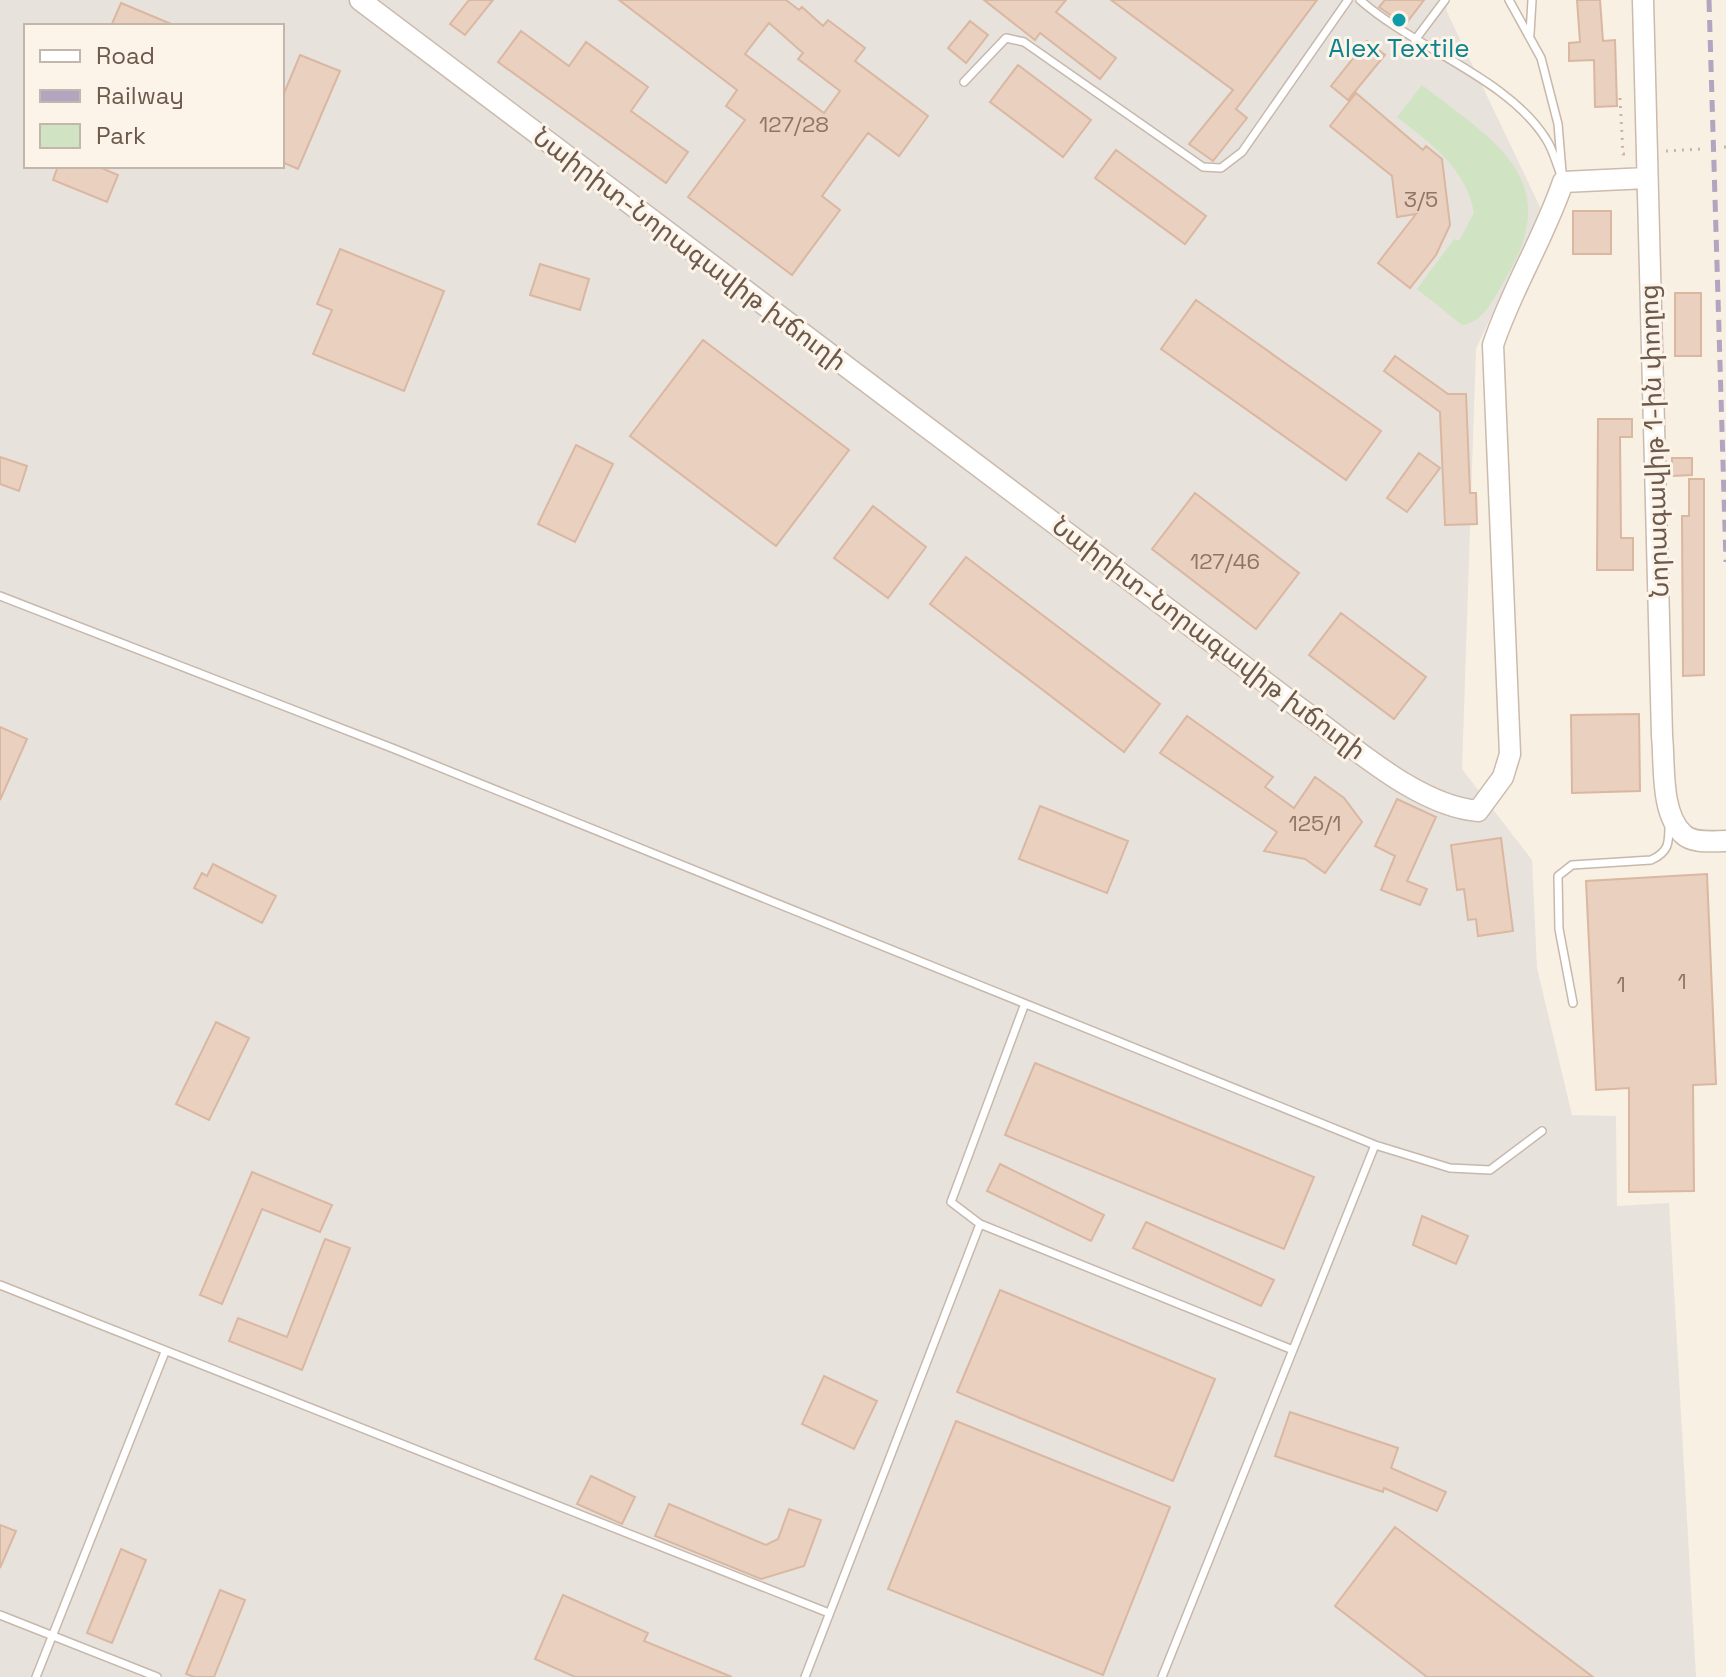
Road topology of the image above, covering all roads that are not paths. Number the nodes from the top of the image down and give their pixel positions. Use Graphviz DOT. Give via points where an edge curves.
graph roads {
  1 [pos="360,0"];
  2 [pos="1348,0"];
  3 [pos="1360,0"];
  4 [pos="1445,0"];
  5 [pos="1509,0"];
  6 [pos="1532,0"];
  7 [pos="1643,0"];
  8 [pos="1529,37"];
  9 [pos="1415,40"];
  10 [pos="964,82"];
  11 [pos="1647,178"];
  12 [pos="1563,182"];
  13 [pos="0,596"];
  14 [pos="1669,806"];
  15 [pos="1726,841"];
  16 [pos="1573,1003"];
  17 [pos="1024,1006"];
  18 [pos="1542,1131"];
  19 [pos="1375,1145"];
  20 [pos="980,1224"];
  21 [pos="0,1285"];
  22 [pos="1293,1350"];
  23 [pos="165,1352"];
  24 [pos="829,1613"];
  25 [pos="0,1615"];
  26 [pos="52,1636"];
  27 [pos="36,1677"];
  28 [pos="157,1677"];
  29 [pos="805,1677"];
  30 [pos="1162,1677"];
  1 -- 12 [label="street, Նաիրիտ-Նորագավիթ խճուղի" via="1302,710 1411,787 1454,809 1478,811 1503,777 1510,754 1493,345"];
  2 -- 10 [label="lane" via="1242,152 1221,168 1203,167 1024,42 1006,38"];
  3 -- 9 [label="lane"];
  4 -- 9 [label="lane"];
  5 -- 8 [label="lane"];
  6 -- 8 [label="lane"];
  7 -- 11 [label="street, Նորագավիթ 1-ին փողոց"];
  8 -- 12 [label="lane" via="1541,58 1558,124"];
  9 -- 12 [label="lane" via="1472,72 1525,115 1546,139"];
  11 -- 12 [label="street"];
  11 -- 14 [label="street, Նորագավիթ 1-ին փողոց" via="1662,736"];
  13 -- 17 [label="lane" via="392,748"];
  14 -- 15 [label="street, Նորագավիթ 1-ին փողոց" via="1683,835"];
  14 -- 16 [label="lane" via="1669,841 1662,855 1572,865 1558,876 1559,929"];
  17 -- 19 [label="lane"];
  17 -- 20 [label="lane" via="951,1202"];
  18 -- 19 [label="lane" via="1490,1170 1450,1168"];
  19 -- 22 [label="lane"];
  20 -- 22 [label="lane"];
  20 -- 24 [label="lane"];
  21 -- 23 [label="lane"];
  22 -- 30 [label="lane"];
  23 -- 24 [label="lane"];
  23 -- 26 [label="lane"];
  24 -- 29 [label="lane"];
  25 -- 26 [label="lane"];
  26 -- 27 [label="lane"];
  26 -- 28 [label="lane"];
}
